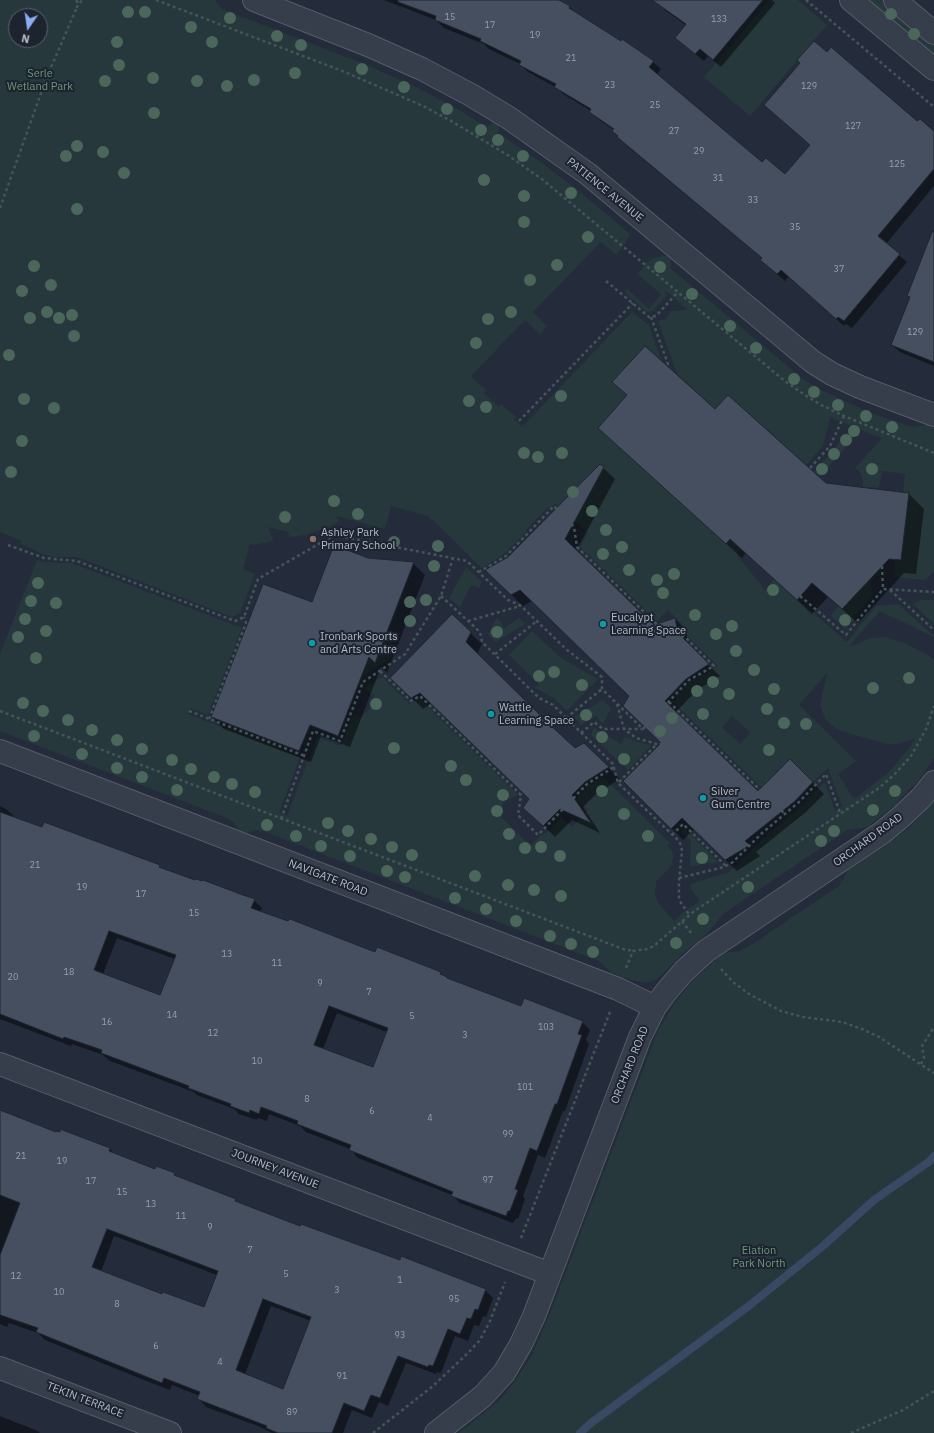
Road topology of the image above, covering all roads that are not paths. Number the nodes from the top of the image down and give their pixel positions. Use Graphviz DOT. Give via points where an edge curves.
graph roads {
  1 [pos="254,0"];
  2 [pos="851,0"];
  3 [pos="895,0"];
  4 [pos="934,33"];
  5 [pos="934,69"];
  6 [pos="934,415"];
  7 [pos="0,751"];
  8 [pos="934,782"];
  9 [pos="655,1008"];
  10 [pos="0,1064"];
  11 [pos="550,1274"];
  12 [pos="0,1368"];
  13 [pos="170,1433"];
  14 [pos="436,1433"];
  1 -- 6 [label="street, PATIENCE AVENUE" via="422,69 509,118 588,174 813,362 860,387"];
  2 -- 5 [label="street"];
  3 -- 4 [label="street"];
  7 -- 9 [label="street, NAVIGATE ROAD" via="618,989"];
  8 -- 9 [label="street, ORCHARD ROAD" via="921,798 883,832 706,951 675,980"];
  9 -- 11 [label="street, ORCHARD ROAD" via="640,1037"];
  10 -- 11 [label="street, JOURNEY AVENUE"];
  11 -- 14 [label="street, ORCHARD ROAD" via="521,1344 504,1373 483,1396"];
  12 -- 13 [label="street, TEKIN TERRACE"];
}
